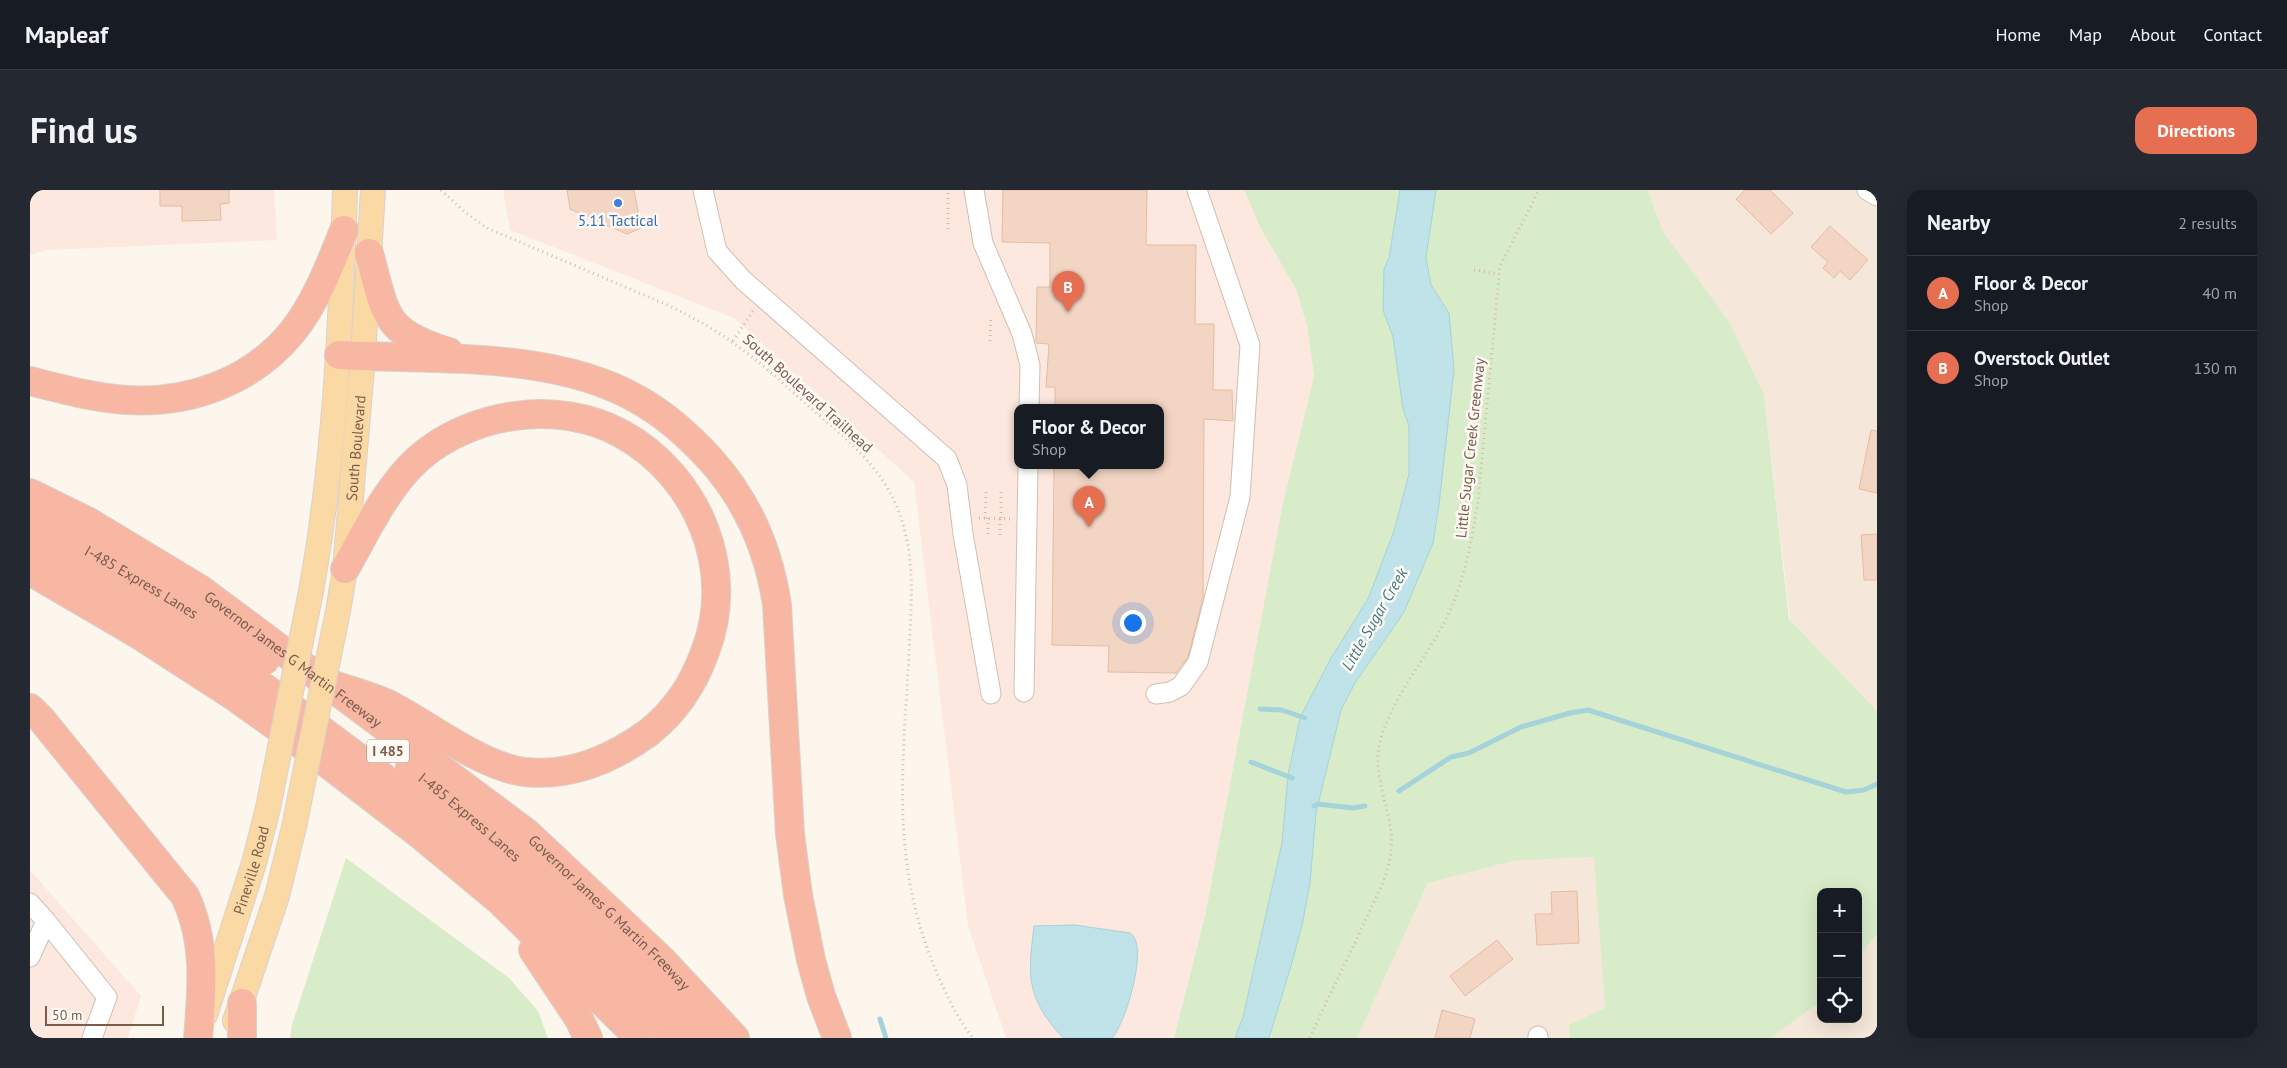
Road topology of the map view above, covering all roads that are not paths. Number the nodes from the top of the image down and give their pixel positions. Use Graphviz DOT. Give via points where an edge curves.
graph roads {
  1 [pos="345,190"];
  2 [pos="372,190"];
  3 [pos="703,190"];
  4 [pos="974,190"];
  5 [pos="1197,190"];
  6 [pos="1867,190"];
  7 [pos="1877,196"];
  8 [pos="344,230"];
  9 [pos="369,253"];
  10 [pos="351,356"];
  11 [pos="476,361"];
  12 [pos="30,381"];
  13 [pos="1029,404"];
  14 [pos="1028,469"];
  15 [pos="30,493"];
  16 [pos="30,517"];
  17 [pos="30,544"];
  18 [pos="345,569"];
  19 [pos="30,571"];
  20 [pos="1024,692"];
  21 [pos="324,693"];
  22 [pos="991,694"];
  23 [pos="1156,694"];
  24 [pos="290,698"];
  25 [pos="30,708"];
  26 [pos="500,901"];
  27 [pos="30,903"];
  28 [pos="46,921"];
  29 [pos="30,957"];
  30 [pos="242,1003"];
  31 [pos="92,1038"];
  32 [pos="198,1038"];
  33 [pos="228,1038"];
  34 [pos="242,1038"];
  35 [pos="588,1038"];
  36 [pos="639,1038"];
  37 [pos="675,1038"];
  38 [pos="706,1038"];
  39 [pos="735,1038"];
  40 [pos="837,1038"];
  1 -- 8 [label="main road, South Boulevard"];
  2 -- 9 [label="main road, South Boulevard"];
  3 -- 22 [label="street" via="717,250 743,280 947,459 957,485"];
  4 -- 13 [label="street" via="983,243 1018,325 1030,365"];
  5 -- 23 [label="street" via="1250,345 1240,497 1198,662 1181,686"];
  6 -- 7 [label="street"];
  8 -- 10 [label="main road, South Boulevard"];
  8 -- 12 [label="highway" via="319,289 294,330 266,359 221,386 166,400 128,400 89,395"];
  9 -- 10 [label="main road, South Boulevard"];
  9 -- 11 [label="highway" via="385,310 399,330 425,345"];
  10 -- 11 [label="highway"];
  10 -- 18 [label="main road, South Boulevard"];
  10 -- 24 [label="main road, South Boulevard, bridge"];
  11 -- 40 [label="highway" via="582,377 636,399 695,443 735,491 758,536 774,582 790,834 798,895 811,960"];
  14 -- 20 [label="street"];
  15 -- 21 [label="highway, Governor James G Martin Freeway / I 485" via="89,522 200,589"];
  16 -- 38 [label="highway, I-485 Express Lanes / I 485" via="132,574 234,638 345,717 502,844 614,946"];
  17 -- 37 [label="highway, I-485 Express Lanes / I 485" via="214,654 368,765 551,916"];
  18 -- 21 [label="main road, South Boulevard, bridge"];
  18 -- 21 [label="highway" via="400,478 443,440 504,416 541,413 568,416 622,434 669,471 684,490 704,526 714,558 715,622 687,693 668,716 606,759 564,772 532,773 505,768 386,703"];
  19 -- 26 [label="highway" via="235,696 418,833"];
  21 -- 30 [label="main road, Pineville Road, bridge" via="277,896"];
  21 -- 39 [label="highway, Governor James G Martin Freeway / I 485" via="527,833 663,961"];
  24 -- 32 [label="main road, Pineville Road, bridge" via="254,863"];
  25 -- 32 [label="highway" via="186,896 194,913 202,956"];
  26 -- 35 [label="highway" via="579,1019"];
  26 -- 36 [label="highway"];
  27 -- 28 [label="street"];
  28 -- 29 [label="street"];
  28 -- 31 [label="street" via="107,997"];
  30 -- 33 [label="main road, Pineville Road"];
  30 -- 34 [label="highway"];
}
